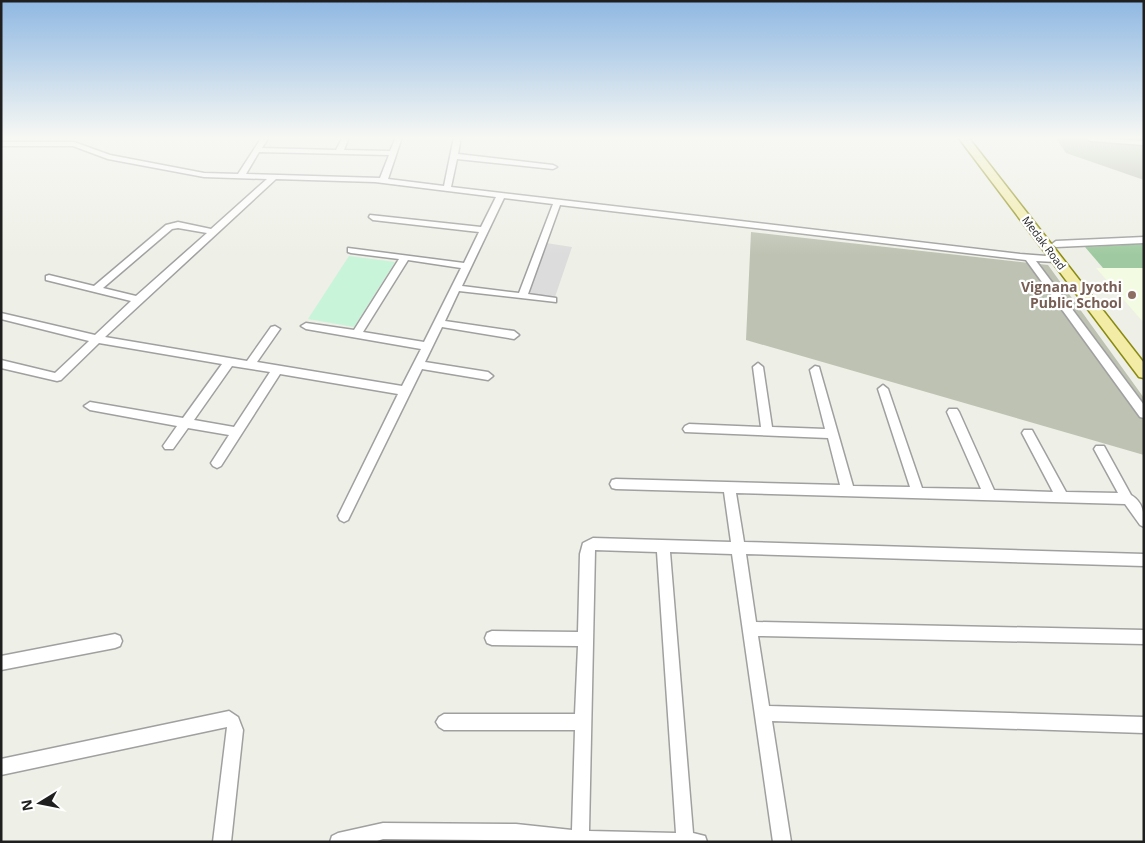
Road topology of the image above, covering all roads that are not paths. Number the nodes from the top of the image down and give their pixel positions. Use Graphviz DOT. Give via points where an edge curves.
graph roads {
  1 [pos="228,176"];
  2 [pos="385,176"];
  3 [pos="450,176"];
  4 [pos="996,176"];
  5 [pos="999,176"];
  6 [pos="240,177"];
  7 [pos="273,178"];
  8 [pos="383,181"];
  9 [pos="448,189"];
  10 [pos="501,196"];
  11 [pos="557,203"];
  12 [pos="373,217"];
  13 [pos="484,230"];
  14 [pos="213,232"];
  15 [pos="1144,240"];
  16 [pos="1056,244"];
  17 [pos="351,250"];
  18 [pos="405,257"];
  19 [pos="1029,258"];
  20 [pos="1056,259"];
  21 [pos="467,266"];
  22 [pos="49,278"];
  23 [pos="456,288"];
  24 [pos="96,290"];
  25 [pos="522,296"];
  26 [pos="138,300"];
  27 [pos="553,300"];
  28 [pos="2,316"];
  29 [pos="438,323"];
  30 [pos="306,326"];
  31 [pos="274,328"];
  32 [pos="357,334"];
  33 [pos="514,335"];
  34 [pos="96,339"];
  35 [pos="426,346"];
  36 [pos="1144,356"];
  37 [pos="230,361"];
  38 [pos="1,364"];
  39 [pos="249,364"];
  40 [pos="417,364"];
  41 [pos="758,367"];
  42 [pos="278,370"];
  43 [pos="815,370"];
  44 [pos="1144,373"];
  45 [pos="488,376"];
  46 [pos="883,389"];
  47 [pos="405,391"];
  48 [pos="90,406"];
  49 [pos="953,412"];
  50 [pos="1144,414"];
  51 [pos="185,423"];
  52 [pos="689,429"];
  53 [pos="767,431"];
  54 [pos="237,432"];
  55 [pos="1028,433"];
  56 [pos="832,434"];
  57 [pos="169,446"];
  58 [pos="1100,449"];
  59 [pos="217,463"];
  60 [pos="616,484"];
  61 [pos="729,487"];
  62 [pos="848,491"];
  63 [pos="918,493"];
  64 [pos="990,495"];
  65 [pos="1062,498"];
  66 [pos="1126,499"];
  67 [pos="344,516"];
  68 [pos="1144,521"];
  69 [pos="663,546"];
  70 [pos="738,548"];
  71 [pos="1144,560"];
  72 [pos="750,629"];
  73 [pos="1144,637"];
  74 [pos="492,638"];
  75 [pos="585,639"];
  76 [pos="115,641"];
  77 [pos="1,663"];
  78 [pos="763,713"];
  79 [pos="444,722"];
  80 [pos="583,722"];
  81 [pos="1144,725"];
  82 [pos="1,767"];
  83 [pos="399,837"];
  84 [pos="580,838"];
  85 [pos="692,841"];
  86 [pos="222,842"];
  87 [pos="338,842"];
  88 [pos="782,842"];
  1 -- 6 [label="street"];
  2 -- 8 [label="street"];
  3 -- 9 [label="street"];
  4 -- 20 [label="main road, Medak Road"];
  5 -- 16 [label="main road, Medak Road"];
  6 -- 7 [label="street"];
  7 -- 8 [label="street"];
  7 -- 14 [label="street"];
  8 -- 9 [label="street"];
  9 -- 10 [label="street"];
  10 -- 11 [label="street"];
  10 -- 13 [label="street"];
  11 -- 19 [label="street"];
  11 -- 25 [label="street"];
  12 -- 13 [label="street"];
  13 -- 21 [label="street"];
  14 -- 24 [label="street" via="178,225 169,227"];
  14 -- 26 [label="street"];
  15 -- 16 [label="street"];
  16 -- 36 [label="main road, Medak Road"];
  17 -- 18 [label="street"];
  18 -- 21 [label="street"];
  18 -- 32 [label="street"];
  19 -- 20 [label="street"];
  19 -- 50 [label="street"];
  20 -- 44 [label="main road, Medak Road"];
  21 -- 23 [label="street"];
  22 -- 24 [label="street"];
  23 -- 25 [label="street"];
  23 -- 29 [label="street"];
  24 -- 26 [label="street"];
  25 -- 27 [label="street"];
  26 -- 34 [label="street"];
  28 -- 34 [label="street"];
  29 -- 33 [label="street"];
  29 -- 35 [label="street"];
  30 -- 32 [label="street"];
  31 -- 39 [label="street"];
  32 -- 35 [label="street"];
  34 -- 37 [label="street"];
  34 -- 38 [label="street" via="57,377"];
  35 -- 40 [label="street"];
  37 -- 39 [label="street"];
  37 -- 51 [label="street"];
  39 -- 42 [label="street"];
  40 -- 45 [label="street"];
  40 -- 47 [label="street"];
  41 -- 53 [label="street"];
  42 -- 47 [label="street"];
  42 -- 54 [label="street"];
  43 -- 56 [label="street"];
  46 -- 63 [label="street"];
  47 -- 67 [label="street"];
  48 -- 51 [label="street"];
  49 -- 64 [label="street"];
  51 -- 54 [label="street"];
  51 -- 57 [label="street"];
  52 -- 53 [label="street"];
  53 -- 56 [label="street"];
  54 -- 59 [label="street"];
  55 -- 65 [label="street"];
  56 -- 62 [label="street"];
  58 -- 66 [label="street"];
  60 -- 61 [label="street"];
  61 -- 62 [label="street"];
  61 -- 70 [label="street"];
  62 -- 63 [label="street"];
  63 -- 64 [label="street"];
  64 -- 65 [label="street"];
  65 -- 66 [label="street"];
  66 -- 68 [label="street" via="1132,502"];
  69 -- 70 [label="street"];
  69 -- 75 [label="street" via="602,544 588,547"];
  69 -- 85 [label="street"];
  70 -- 71 [label="street"];
  70 -- 72 [label="street"];
  72 -- 73 [label="street"];
  72 -- 78 [label="street"];
  74 -- 75 [label="street"];
  75 -- 80 [label="street"];
  76 -- 77 [label="street"];
  78 -- 81 [label="street"];
  78 -- 88 [label="street"];
  79 -- 80 [label="street"];
  80 -- 84 [label="street"];
  82 -- 86 [label="street" via="228,719 233,722 234,730"];
  83 -- 84 [label="street" via="516,833"];
  83 -- 87 [label="street" via="383,831"];
  84 -- 85 [label="street"];
}
